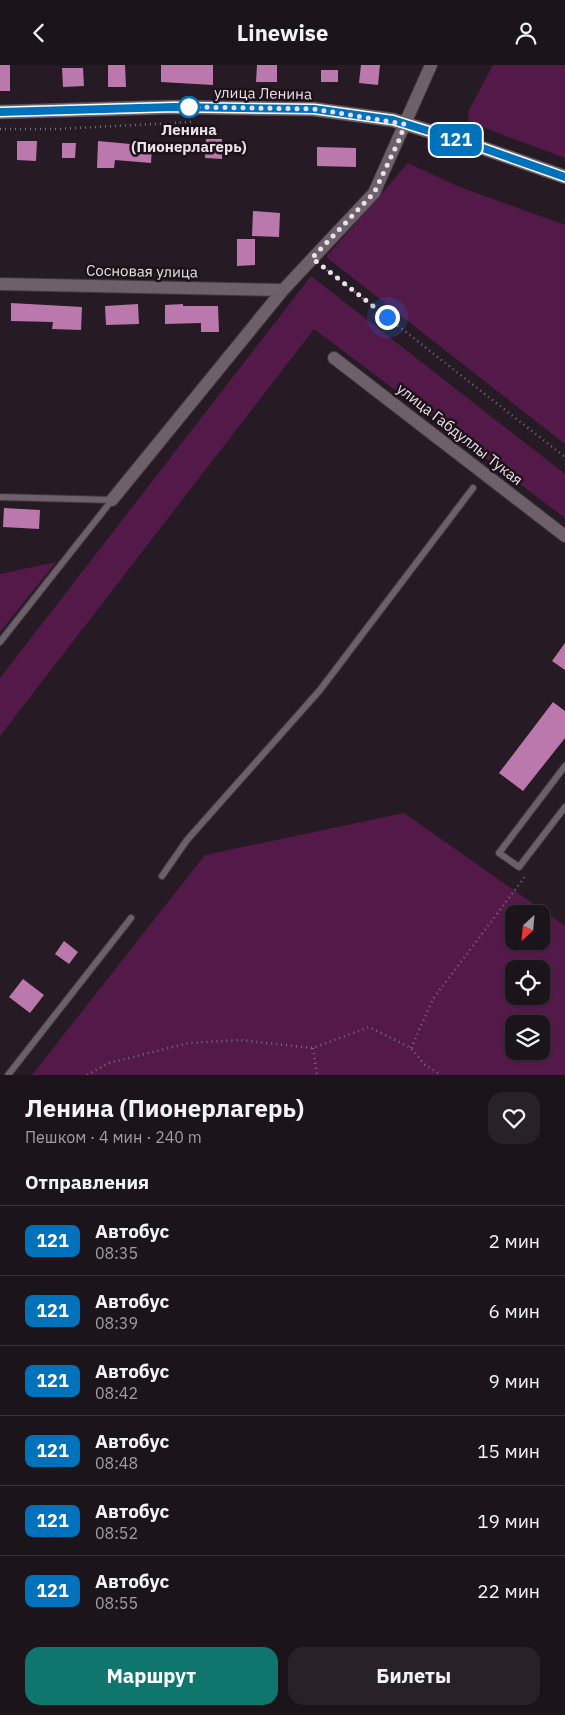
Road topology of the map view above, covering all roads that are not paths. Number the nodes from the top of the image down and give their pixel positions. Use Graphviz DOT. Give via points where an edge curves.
graph roads {
  1 [pos="431,65"];
  2 [pos="0,112"];
  3 [pos="404,124"];
  4 [pos="565,177"];
  5 [pos="0,284"];
  6 [pos="283,290"];
  7 [pos="334,358"];
  8 [pos="473,488"];
  9 [pos="0,497"];
  10 [pos="112,499"];
  11 [pos="565,536"];
  12 [pos="0,642"];
  13 [pos="565,767"];
  14 [pos="565,807"];
  15 [pos="162,875"];
  16 [pos="131,918"];
  17 [pos="8,1075"];
  1 -- 3 [label="street"];
  2 -- 3 [label="street, улица Ленина" via="174,107 314,109"];
  3 -- 4 [label="street, улица Ленина"];
  3 -- 6 [label="street" via="374,193"];
  5 -- 6 [label="street, Сосновая улица"];
  6 -- 10 [label="street"];
  7 -- 11 [label="street, улица Габдуллы Тукая"];
  8 -- 15 [label="lane" via="320,690 187,840"];
  9 -- 10 [label="lane"];
  10 -- 12 [label="lane"];
  13 -- 14 [label="lane" via="499,853 519,867"];
  16 -- 17 [label="lane"];
}
